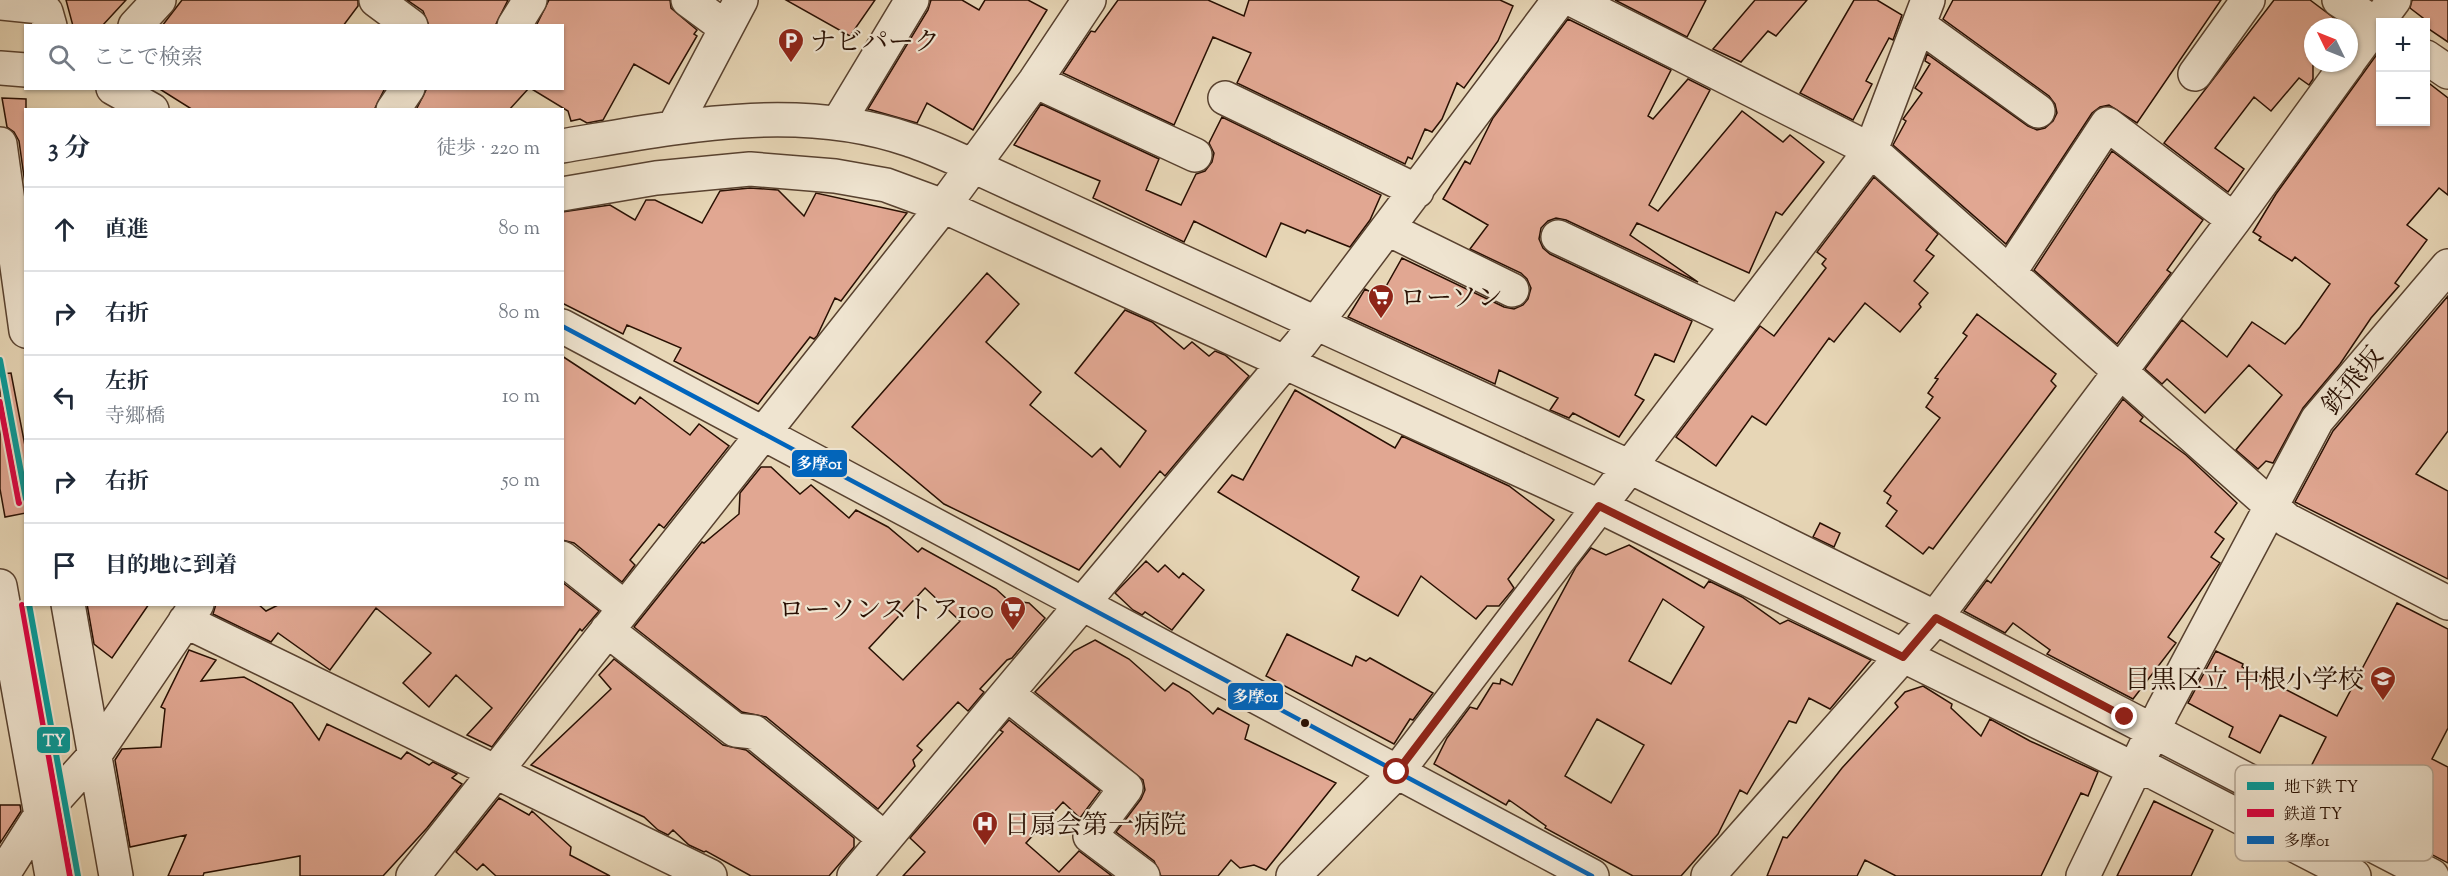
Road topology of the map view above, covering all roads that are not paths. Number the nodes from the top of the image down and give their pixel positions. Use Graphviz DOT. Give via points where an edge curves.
graph roads {
  1 [pos="159,0"];
  2 [pos="376,0"];
  3 [pos="530,0"];
  4 [pos="688,0"];
  5 [pos="912,0"];
  6 [pos="1089,0"];
  7 [pos="1559,0"];
  8 [pos="1573,0"];
  9 [pos="2248,0"];
  10 [pos="2339,0"];
  11 [pos="0,3"];
  12 [pos="1924,13"];
  13 [pos="733,14"];
  14 [pos="2384,17"];
  15 [pos="49,24"];
  16 [pos="137,24"];
  17 [pos="408,24"];
  18 [pos="515,24"];
  19 [pos="2358,50"];
  20 [pos="2430,60"];
  21 [pos="0,68"];
  22 [pos="24,70"];
  23 [pos="2341,72"];
  24 [pos="2448,72"];
  25 [pos="2195,74"];
  26 [pos="1035,81"];
  27 [pos="117,90"];
  28 [pos="407,90"];
  29 [pos="1225,98"];
  30 [pos="149,108"];
  31 [pos="394,108"];
  32 [pos="2038,111"];
  33 [pos="838,123"];
  34 [pos="674,127"];
  35 [pos="0,144"];
  36 [pos="564,146"];
  37 [pos="1871,150"];
  38 [pos="1195,155"];
  39 [pos="971,169"];
  40 [pos="1417,190"];
  41 [pos="564,194"];
  42 [pos="946,203"];
  43 [pos="2234,220"];
  44 [pos="1388,229"];
  45 [pos="1558,237"];
  46 [pos="2448,266"];
  47 [pos="2009,273"];
  48 [pos="21,285"];
  49 [pos="1512,290"];
  50 [pos="1738,322"];
  51 [pos="564,327"];
  52 [pos="1300,343"];
  53 [pos="2122,371"];
  54 [pos="765,434"];
  55 [pos="1613,486"];
  56 [pos="2271,504"];
  57 [pos="564,560"];
  58 [pos="0,586"];
  59 [pos="2448,603"];
  60 [pos="1083,604"];
  61 [pos="68,606"];
  62 [pos="191,613"];
  63 [pos="616,619"];
  64 [pos="1919,638"];
  65 [pos="1007,694"];
  66 [pos="2144,749"];
  67 [pos="93,756"];
  68 [pos="495,772"];
  69 [pos="1397,772"];
  70 [pos="2235,789"];
  71 [pos="2235,815"];
  72 [pos="40,816"];
  73 [pos="885,839"];
  74 [pos="2325,861"];
  75 [pos="2398,861"];
  76 [pos="3,866"];
  77 [pos="52,876"];
  78 [pos="116,876"];
  79 [pos="413,876"];
  80 [pos="710,876"];
  81 [pos="854,876"];
  82 [pos="1143,876"];
  83 [pos="1293,876"];
  84 [pos="1592,876"];
  85 [pos="1708,876"];
  86 [pos="2083,876"];
  87 [pos="2354,876"];
  88 [pos="2432,876"];
  1 -- 16 [label="street"];
  2 -- 17 [label="street"];
  3 -- 18 [label="street"];
  4 -- 13 [label="street"];
  5 -- 33 [label="street"];
  6 -- 26 [label="street"];
  7 -- 40 [label="street"];
  8 -- 37 [label="street"];
  9 -- 25 [label="street"];
  10 -- 14 [label="street"];
  11 -- 15 [label="street" via="41,8"];
  12 -- 32 [label="street"];
  12 -- 37 [label="street"];
  13 -- 34 [label="street"];
  14 -- 19 [label="street"];
  20 -- 24 [label="street"];
  21 -- 22 [label="street"];
  23 -- 43 [label="street"];
  26 -- 38 [label="street"];
  26 -- 39 [label="street"];
  27 -- 30 [label="street"];
  28 -- 31 [label="street"];
  29 -- 40 [label="street"];
  33 -- 34 [label="street" via="748,119"];
  33 -- 39 [label="street" via="909,139"];
  34 -- 36 [label="street"];
  35 -- 48 [label="street"];
  37 -- 47 [label="street"];
  37 -- 50 [label="street"];
  39 -- 42 [label="street"];
  39 -- 52 [label="street"];
  40 -- 44 [label="street"];
  41 -- 42 [label="street" via="656,178 750,169 835,176 886,185"];
  42 -- 52 [label="street"];
  42 -- 54 [label="street"];
  43 -- 47 [label="street" via="2107,124"];
  43 -- 53 [label="street"];
  44 -- 49 [label="street"];
  44 -- 52 [label="street"];
  45 -- 50 [label="street"];
  46 -- 56 [label="street, 鉄飛坂" via="2317,420"];
  47 -- 53 [label="street"];
  50 -- 55 [label="street"];
  51 -- 54 [label="street"];
  52 -- 55 [label="street"];
  52 -- 55 [label="street"];
  52 -- 60 [label="street"];
  53 -- 56 [label="street"];
  53 -- 64 [label="street"];
  54 -- 60 [label="street"];
  54 -- 63 [label="street"];
  55 -- 64 [label="street"];
  55 -- 64 [label="street"];
  55 -- 69 [label="street"];
  56 -- 59 [label="street" via="2287,520"];
  56 -- 66 [label="street, 鉄飛坂"];
  57 -- 63 [label="street"];
  58 -- 72 [label="street"];
  60 -- 65 [label="street"];
  60 -- 69 [label="street"];
  61 -- 67 [label="street"];
  62 -- 67 [label="street"];
  62 -- 68 [label="street"];
  63 -- 68 [label="street"];
  63 -- 73 [label="street" via="735,730 754,732"];
  64 -- 66 [label="street"];
  64 -- 66 [label="street"];
  64 -- 85 [label="street"];
  65 -- 73 [label="street"];
  65 -- 82 [label="street" via="1126,788 1090,836"];
  66 -- 70 [label="street"];
  66 -- 71 [label="street" via="2152,772"];
  66 -- 86 [label="street, 鉄飛坂"];
  67 -- 72 [label="street"];
  67 -- 78 [label="street"];
  68 -- 79 [label="street"];
  68 -- 80 [label="street"];
  69 -- 83 [label="street"];
  69 -- 84 [label="street"];
  72 -- 76 [label="street"];
  72 -- 77 [label="street"];
  73 -- 81 [label="street"];
  74 -- 87 [label="street"];
  75 -- 88 [label="street"];
}
